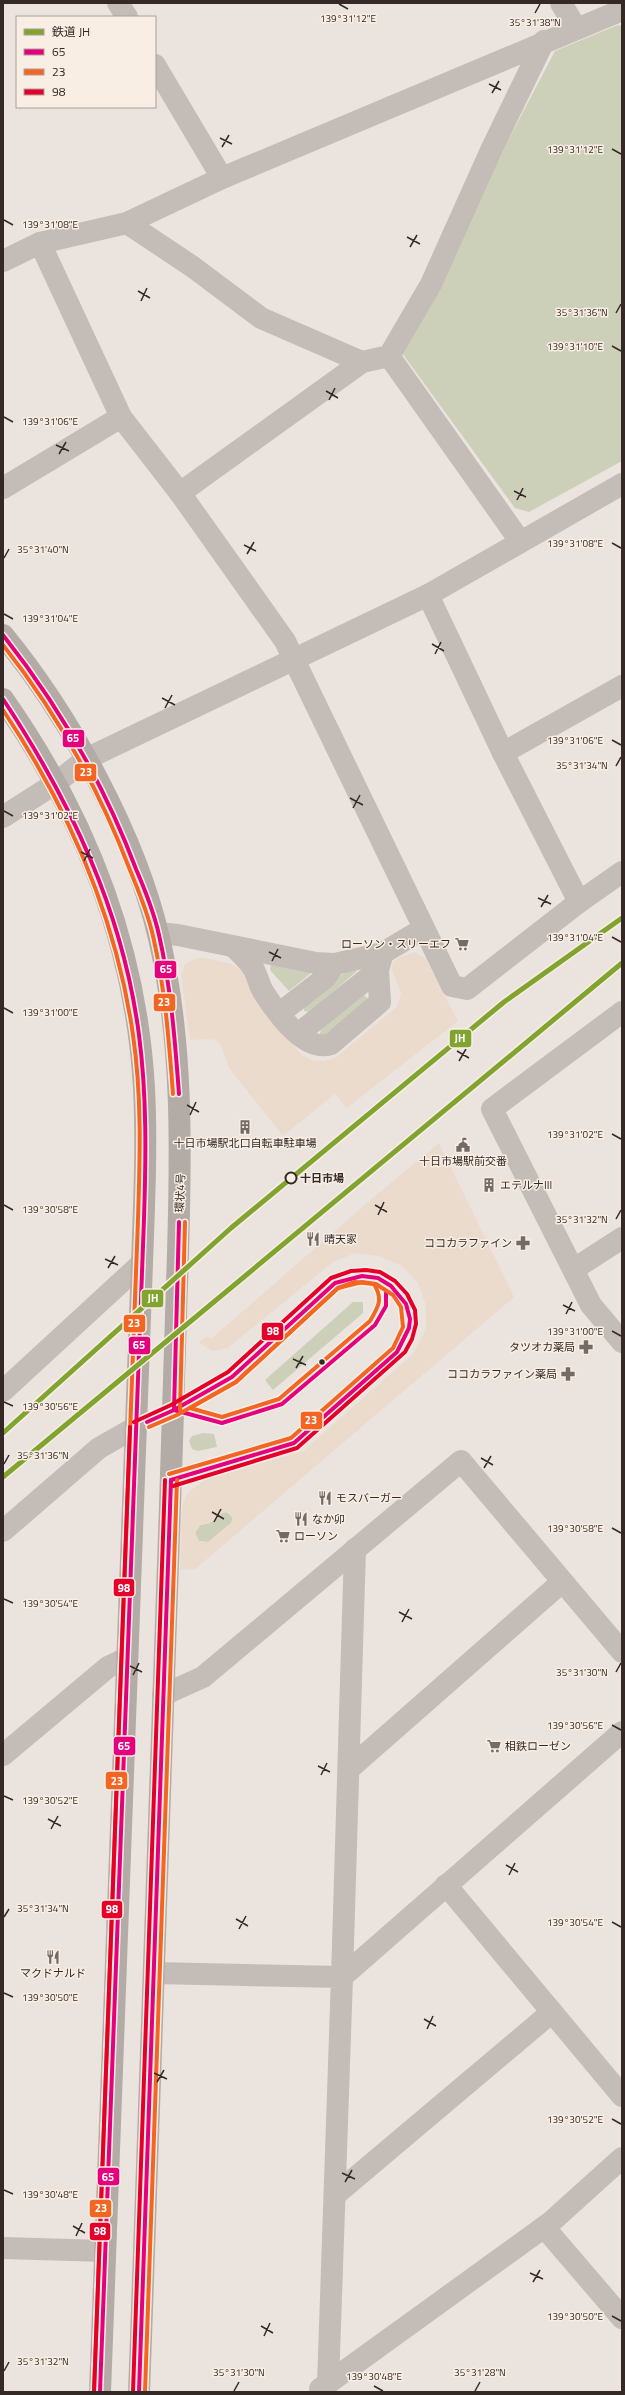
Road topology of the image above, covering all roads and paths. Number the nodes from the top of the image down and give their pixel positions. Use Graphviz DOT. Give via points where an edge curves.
graph roads {
  1 [pos="118,3"];
  2 [pos="561,3"];
  3 [pos="622,10"];
  4 [pos="126,16"];
  5 [pos="576,28"];
  6 [pos="544,41"];
  7 [pos="156,67"];
  8 [pos="222,178"];
  9 [pos="128,223"];
  10 [pos="40,243"];
  11 [pos="3,261"];
  12 [pos="389,356"];
  13 [pos="362,362"];
  14 [pos="121,417"];
  15 [pos="622,484"];
  16 [pos="3,488"];
  17 [pos="180,493"];
  18 [pos="520,541"];
  19 [pos="428,595"];
  20 [pos="3,635"];
  21 [pos="294,659"];
  22 [pos="622,686"];
  23 [pos="3,699"];
  24 [pos="503,753"];
  25 [pos="86,759"];
  26 [pos="56,783"];
  27 [pos="3,817"];
  28 [pos="622,872"];
  29 [pos="579,902"];
  30 [pos="423,929"];
  31 [pos="158,933"];
  32 [pos="234,947"];
  33 [pos="375,960"];
  34 [pos="335,964"];
  35 [pos="622,1012"];
  36 [pos="280,1013"];
  37 [pos="298,1034"];
  38 [pos="622,1238"];
  39 [pos="574,1269"];
  40 [pos="142,1271"];
  41 [pos="622,1342"];
  42 [pos="3,1391"];
  43 [pos="136,1427"];
  44 [pos="3,1531"];
  45 [pos="355,1549"];
  46 [pos="562,1582"];
  47 [pos="622,1652"];
  48 [pos="127,1658"];
  49 [pos="163,1694"];
  50 [pos="622,1732"];
  51 [pos="3,1755"];
  52 [pos="350,1769"];
  53 [pos="446,1885"];
  54 [pos="154,1973"];
  55 [pos="342,1977"];
  56 [pos="552,2012"];
  57 [pos="622,2096"];
  58 [pos="622,2158"];
  59 [pos="335,2195"];
  60 [pos="544,2227"];
  61 [pos="3,2248"];
  62 [pos="105,2251"];
  63 [pos="622,2318"];
  64 [pos="322,2388"];
  65 [pos="100,2392"];
  66 [pos="139,2392"];
  1 -- 4 [label="street"];
  2 -- 5 [label="street"];
  3 -- 5 [label="street"];
  5 -- 6 [label="street"];
  6 -- 8 [label="street"];
  6 -- 12 [label="street" via="492,148 431,284"];
  7 -- 8 [label="street"];
  8 -- 9 [label="street"];
  9 -- 10 [label="street"];
  9 -- 13 [label="street" via="193,267 260,318"];
  10 -- 11 [label="street"];
  10 -- 14 [label="street"];
  12 -- 13 [label="street"];
  12 -- 18 [label="street"];
  13 -- 17 [label="street"];
  14 -- 16 [label="street"];
  14 -- 17 [label="street"];
  15 -- 18 [label="street"];
  17 -- 21 [label="street" via="285,641"];
  18 -- 19 [label="street"];
  19 -- 21 [label="street"];
  19 -- 24 [label="street"];
  20 -- 25 [label="main road, 環状4号" via="56,707"];
  21 -- 25 [label="street"];
  21 -- 30 [label="street"];
  22 -- 24 [label="street"];
  23 -- 26 [label="main road"];
  24 -- 29 [label="street"];
  25 -- 26 [label="street"];
  25 -- 31 [label="main road, 環状4号" via="119,824"];
  26 -- 27 [label="street"];
  26 -- 40 [label="main road" via="104,887 129,977 144,1087 146,1151"];
  28 -- 29 [label="street"];
  29 -- 30 [label="street" via="467,990 452,986"];
  30 -- 33 [label="street"];
  31 -- 32 [label="street" via="178,934"];
  31 -- 49 [label="main road, 環状4号" via="167,975 179,1092 181,1160"];
  32 -- 34 [label="street"];
  32 -- 36 [label="street" via="253,967 263,992"];
  33 -- 34 [label="street"];
  33 -- 37 [label="street"];
  33 -- 37 [label="street" via="380,1002 330,1044 314,1046 305,1042"];
  34 -- 36 [label="street" via="325,978"];
  35 -- 39 [label="street" via="492,1108"];
  36 -- 37 [label="street"];
  38 -- 39 [label="street"];
  39 -- 41 [label="street" via="590,1305"];
  40 -- 42 [label="street"];
  40 -- 43 [label="main road"];
  43 -- 44 [label="street" via="99,1448"];
  43 -- 48 [label="main road"];
  45 -- 46 [label="street" via="460,1461"];
  45 -- 49 [label="street" via="203,1677"];
  45 -- 52 [label="street"];
  46 -- 47 [label="street"];
  46 -- 52 [label="street"];
  48 -- 51 [label="street" via="108,1667"];
  48 -- 62 [label="main road"];
  49 -- 54 [label="main road, 環状4号"];
  50 -- 53 [label="street"];
  52 -- 55 [label="street"];
  53 -- 55 [label="street"];
  53 -- 56 [label="street"];
  54 -- 55 [label="street"];
  54 -- 66 [label="main road, 環状4号"];
  55 -- 59 [label="street"];
  56 -- 57 [label="street"];
  56 -- 59 [label="street"];
  58 -- 60 [label="street"];
  59 -- 64 [label="street"];
  60 -- 63 [label="street"];
  60 -- 64 [label="street"];
  61 -- 62 [label="street"];
  62 -- 65 [label="main road"];
}
